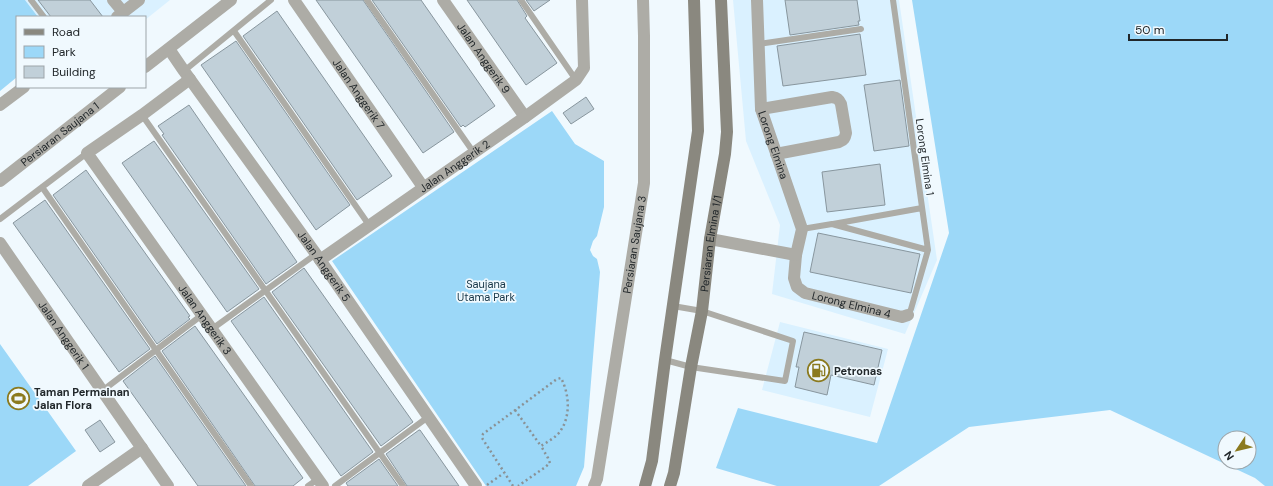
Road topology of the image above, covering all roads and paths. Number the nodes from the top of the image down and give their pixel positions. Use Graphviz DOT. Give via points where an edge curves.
graph roads {
  1 [pos="31,0"];
  2 [pos="113,0"];
  3 [pos="139,0"];
  4 [pos="231,0"];
  5 [pos="271,0"];
  6 [pos="294,0"];
  7 [pos="367,0"];
  8 [pos="443,0"];
  9 [pos="521,0"];
  10 [pos="582,0"];
  11 [pos="643,0"];
  12 [pos="694,0"];
  13 [pos="721,0"];
  14 [pos="757,0"];
  15 [pos="894,0"];
  16 [pos="120,15"];
  17 [pos="43,16"];
  18 [pos="860,29"];
  19 [pos="234,31"];
  20 [pos="758,44"];
  21 [pos="169,49"];
  22 [pos="146,66"];
  23 [pos="187,75"];
  24 [pos="576,80"];
  25 [pos="23,88"];
  26 [pos="119,88"];
  27 [pos="0,105"];
  28 [pos="761,109"];
  29 [pos="142,115"];
  30 [pos="525,117"];
  31 [pos="87,153"];
  32 [pos="474,153"];
  33 [pos="776,154"];
  34 [pos="0,181"];
  35 [pos="42,187"];
  36 [pos="423,188"];
  37 [pos="922,208"];
  38 [pos="0,219"];
  39 [pos="832,224"];
  40 [pos="369,225"];
  41 [pos="802,228"];
  42 [pos="710,239"];
  43 [pos="0,243"];
  44 [pos="928,250"];
  45 [pos="796,255"];
  46 [pos="318,257"];
  47 [pos="266,291"];
  48 [pos="673,306"];
  49 [pos="702,311"];
  50 [pos="908,314"];
  51 [pos="202,315"];
  52 [pos="212,329"];
  53 [pos="156,350"];
  54 [pos="665,360"];
  55 [pos="691,367"];
  56 [pos="102,391"];
  57 [pos="514,410"];
  58 [pos="428,417"];
  59 [pos="541,446"];
  60 [pos="142,448"];
  61 [pos="380,453"];
  62 [pos="504,472"];
  63 [pos="321,482"];
  64 [pos="94,484"];
  65 [pos="168,486"];
  66 [pos="251,486"];
  67 [pos="308,486"];
  68 [pos="335,486"];
  69 [pos="403,486"];
  70 [pos="476,486"];
  71 [pos="484,486"];
  72 [pos="513,486"];
  73 [pos="518,486"];
  74 [pos="594,486"];
  75 [pos="645,486"];
  76 [pos="670,486"];
  1 -- 17 [label="lane"];
  2 -- 16 [label="street"];
  3 -- 16 [label="street"];
  4 -- 21 [label="street"];
  5 -- 19 [label="lane"];
  6 -- 36 [label="street, Jalan Anggerik 7"];
  7 -- 32 [label="lane"];
  8 -- 30 [label="street, Jalan Anggerik 9"];
  9 -- 24 [label="lane"];
  10 -- 24 [label="street, Jalan Anggerik 2" via="584,68"];
  11 -- 74 [label="street, Persiaran Saujana 3" via="644,183"];
  12 -- 48 [label="main road" via="698,131"];
  13 -- 42 [label="main road, Persiaran Elmina 1/1" via="726,154"];
  14 -- 20 [label="street, Lorong Elmina"];
  15 -- 37 [label="lane, Lorong Elmina 1"];
  18 -- 20 [label="lane"];
  19 -- 23 [label="lane"];
  19 -- 40 [label="lane"];
  20 -- 28 [label="street, Lorong Elmina"];
  21 -- 22 [label="street"];
  21 -- 23 [label="street, Jalan Anggerik 5"];
  23 -- 29 [label="street"];
  23 -- 46 [label="street, Jalan Anggerik 5"];
  24 -- 30 [label="street, Jalan Anggerik 2"];
  25 -- 27 [label="street"];
  26 -- 34 [label="street, Persiaran Saujana 1"];
  28 -- 33 [label="street, Lorong Elmina"];
  28 -- 33 [label="street" via="832,97 840,100 846,133 843,140"];
  29 -- 31 [label="street"];
  29 -- 47 [label="lane"];
  30 -- 32 [label="street, Jalan Anggerik 2"];
  31 -- 35 [label="lane"];
  31 -- 51 [label="street, Jalan Anggerik 3"];
  32 -- 36 [label="street, Jalan Anggerik 2"];
  33 -- 41 [label="street, Lorong Elmina"];
  35 -- 38 [label="lane"];
  35 -- 53 [label="lane"];
  36 -- 40 [label="street, Jalan Anggerik 2"];
  37 -- 39 [label="lane"];
  37 -- 44 [label="lane, Lorong Elmina 1"];
  39 -- 41 [label="lane"];
  39 -- 44 [label="lane"];
  40 -- 46 [label="street, Jalan Anggerik 2"];
  41 -- 45 [label="street"];
  42 -- 45 [label="street"];
  42 -- 49 [label="main road, Persiaran Elmina 1/1"];
  43 -- 56 [label="street, Jalan Anggerik 1"];
  44 -- 50 [label="lane, Lorong Elmina 1" via="912,309"];
  45 -- 50 [label="street, Lorong Elmina 4" via="794,278 797,287 804,293 902,317"];
  46 -- 47 [label="lane"];
  46 -- 58 [label="street, Jalan Anggerik 5"];
  47 -- 52 [label="lane"];
  47 -- 61 [label="lane"];
  48 -- 49 [label="lane"];
  48 -- 54 [label="main road"];
  49 -- 55 [label="main road, Persiaran Elmina 1/1"];
  49 -- 55 [label="lane" via="793,341 785,381"];
  51 -- 52 [label="street, Jalan Anggerik 3"];
  51 -- 53 [label="lane"];
  52 -- 63 [label="street, Jalan Anggerik 3"];
  53 -- 56 [label="lane"];
  53 -- 66 [label="lane"];
  54 -- 55 [label="lane"];
  54 -- 75 [label="main road" via="652,461"];
  55 -- 76 [label="main road, Persiaran Elmina 1/1"];
  56 -- 60 [label="street, Jalan Anggerik 1"];
  57 -- 59 [label="path"];
  57 -- 59 [label="path" via="561,378 566,387 568,404 566,421 561,431"];
  57 -- 62 [label="path" via="483,434 482,438"];
  58 -- 61 [label="lane"];
  58 -- 70 [label="street, Jalan Anggerik 5"];
  59 -- 73 [label="path" via="550,463"];
  60 -- 64 [label="street"];
  60 -- 65 [label="street, Jalan Anggerik 1"];
  61 -- 68 [label="lane"];
  61 -- 69 [label="lane"];
  62 -- 71 [label="path"];
  62 -- 72 [label="path"];
  63 -- 67 [label="lane"];
}
